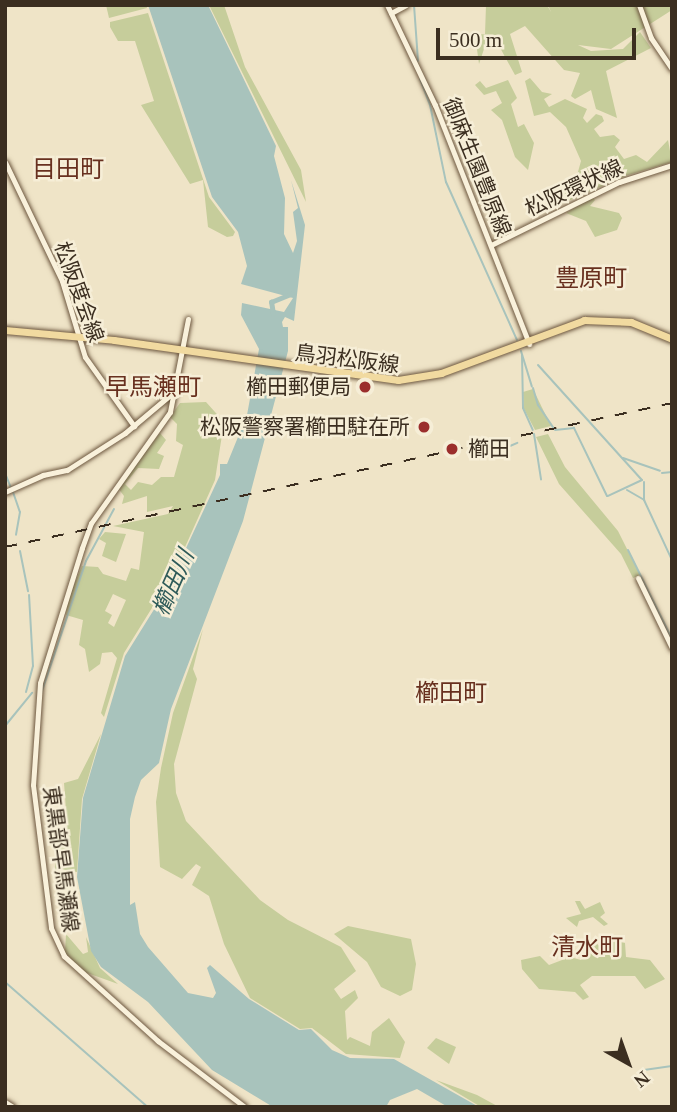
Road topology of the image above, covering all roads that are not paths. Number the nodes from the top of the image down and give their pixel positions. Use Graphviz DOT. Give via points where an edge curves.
graph roads {
  1 [pos="387,5"];
  2 [pos="406,5"];
  3 [pos="639,5"];
  4 [pos="391,13"];
  5 [pos="672,69"];
  6 [pos="5,162"];
  7 [pos="672,165"];
  8 [pos="491,245"];
  9 [pos="188,318"];
  10 [pos="5,330"];
  11 [pos="81,336"];
  12 [pos="672,339"];
  13 [pos="528,342"];
  14 [pos="183,352"];
  15 [pos="179,369"];
  16 [pos="134,426"];
  17 [pos="5,492"];
  18 [pos="638,578"];
  19 [pos="672,648"];
  20 [pos="5,1102"];
  21 [pos="13,1107"];
  22 [pos="245,1107"];
  1 -- 4 [label="main road, 御麻生園豊原線"];
  2 -- 4 [label="main road"];
  3 -- 5 [label="main road" via="651,38"];
  4 -- 8 [label="main road, 御麻生園豊原線" via="435,105"];
  6 -- 11 [label="main road, 松阪度会線" via="52,258"];
  7 -- 8 [label="main road, 松阪環状線" via="620,182"];
  8 -- 13 [label="main road, 御麻生園豊原線"];
  9 -- 14 [label="main road, 東黒部早馬瀬線"];
  10 -- 11 [label="main road, 鳥羽松阪線"];
  11 -- 14 [label="main road, 鳥羽松阪線"];
  11 -- 16 [label="main road, 松阪度会線" via="89,363"];
  12 -- 13 [label="main road, 鳥羽松阪線" via="640,324 599,320"];
  13 -- 14 [label="main road, 鳥羽松阪線" via="443,377 412,384"];
  14 -- 15 [label="main road, 東黒部早馬瀬線"];
  15 -- 16 [label="main road" via="169,396"];
  15 -- 22 [label="main road, 東黒部早馬瀬線" via="177,392 166,418 88,528 43,670 34,726 33,785 51,928 60,950 83,977 158,1041"];
  16 -- 17 [label="main road" via="66,470"];
  18 -- 19 [label="main road"];
  20 -- 21 [label="main road"];
}
